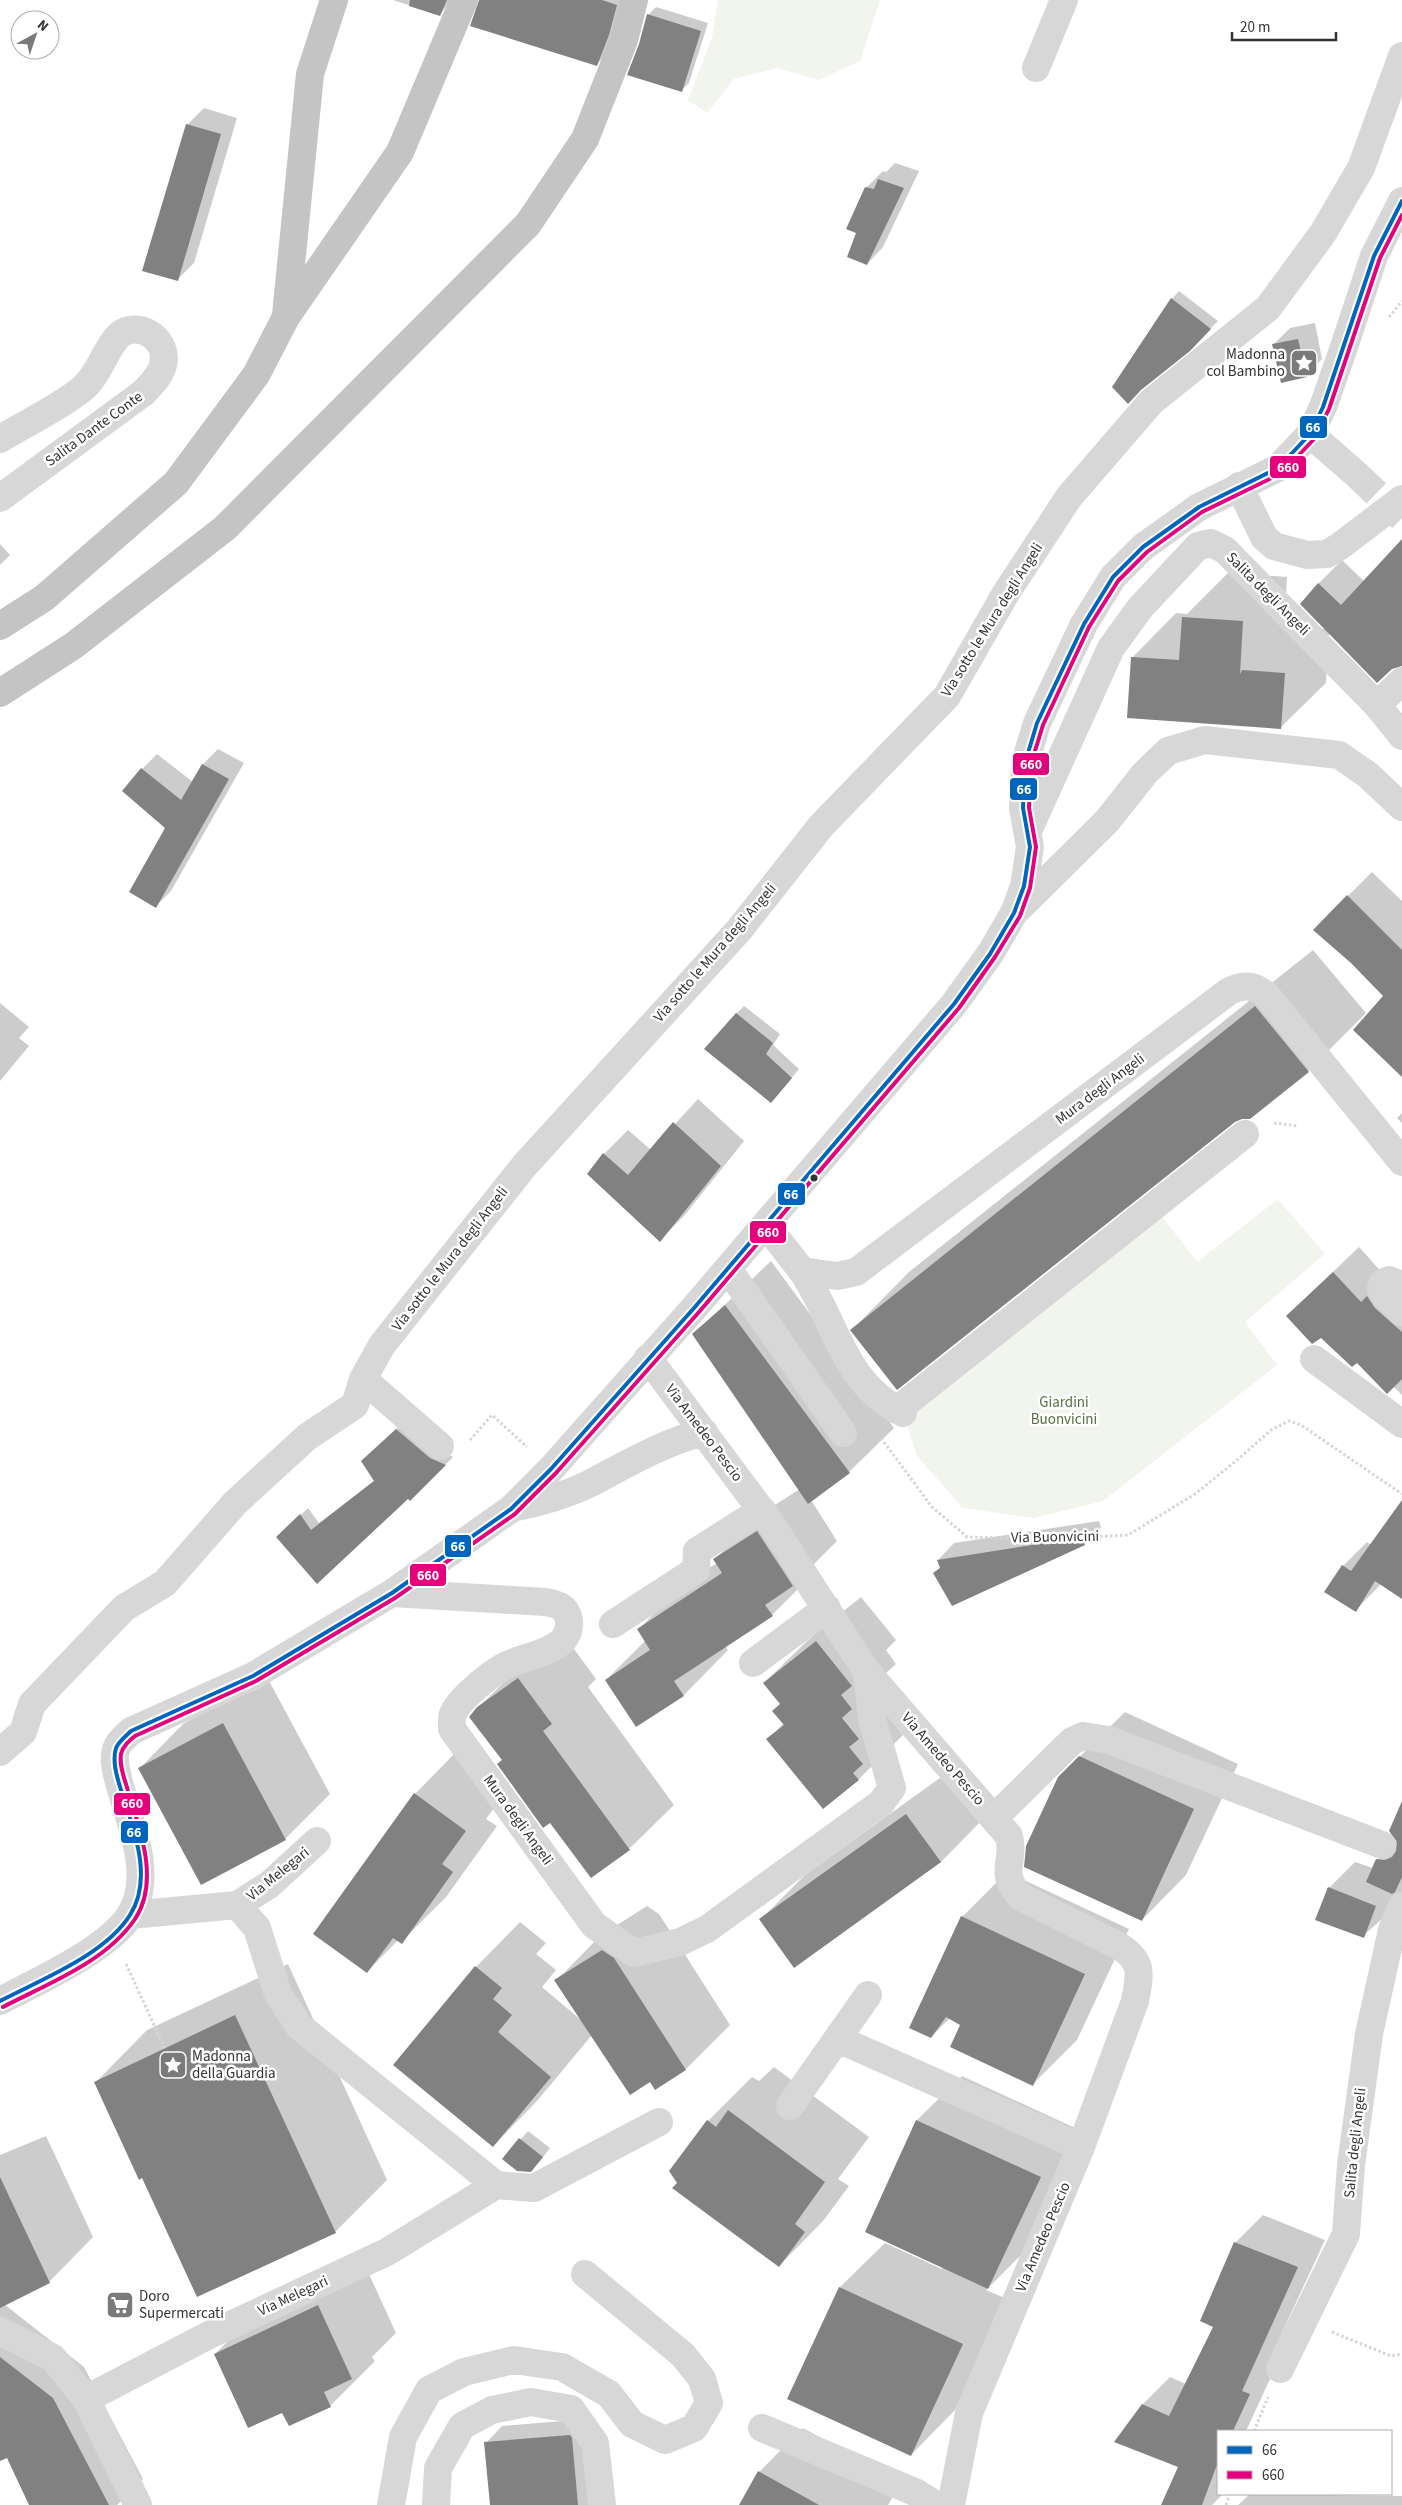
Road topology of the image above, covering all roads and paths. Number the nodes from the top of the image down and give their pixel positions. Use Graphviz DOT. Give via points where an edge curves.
graph roads {
  1 [pos="334,0"];
  2 [pos="464,0"];
  3 [pos="634,0"];
  4 [pos="1064,0"];
  5 [pos="1402,56"];
  6 [pos="1036,68"];
  7 [pos="1402,201"];
  8 [pos="286,317"];
  9 [pos="1310,434"];
  10 [pos="0,439"];
  11 [pos="1356,474"];
  12 [pos="1239,486"];
  13 [pos="0,498"];
  14 [pos="1402,499"];
  15 [pos="0,626"];
  16 [pos="1402,681"];
  17 [pos="0,694"];
  18 [pos="1377,706"];
  19 [pos="1402,736"];
  20 [pos="1402,807"];
  21 [pos="1028,831"];
  22 [pos="1014,914"];
  23 [pos="1245,1134"];
  24 [pos="1402,1162"];
  25 [pos="766,1226"];
  26 [pos="728,1269"];
  27 [pos="802,1271"];
  28 [pos="1402,1286"];
  29 [pos="1402,1312"];
  30 [pos="648,1358"];
  31 [pos="1314,1359"];
  32 [pos="363,1380"];
  33 [pos="868,1389"];
  34 [pos="1402,1424"];
  35 [pos="704,1432"];
  36 [pos="843,1433"];
  37 [pos="440,1446"];
  38 [pos="552,1469"];
  39 [pos="1402,1494"];
  40 [pos="511,1509"];
  41 [pos="762,1510"];
  42 [pos="392,1593"];
  43 [pos="827,1608"];
  44 [pos="613,1624"];
  45 [pos="753,1663"];
  46 [pos="867,1672"];
  47 [pos="0,1752"];
  48 [pos="994,1818"];
  49 [pos="317,1841"];
  50 [pos="1382,1845"];
  51 [pos="237,1905"];
  52 [pos="1402,1906"];
  53 [pos="121,1925"];
  54 [pos="868,1995"];
  55 [pos="0,2001"];
  56 [pos="838,2039"];
  57 [pos="165,2049"];
  58 [pos="790,2106"];
  59 [pos="660,2122"];
  60 [pos="1081,2147"];
  61 [pos="496,2185"];
  62 [pos="585,2274"];
  63 [pos="1304,2321"];
  64 [pos="0,2331"];
  65 [pos="1402,2354"];
  66 [pos="1280,2369"];
  67 [pos="86,2399"];
  68 [pos="762,2428"];
  69 [pos="138,2505"];
  70 [pos="391,2505"];
  71 [pos="436,2505"];
  72 [pos="602,2505"];
  73 [pos="936,2505"];
  74 [pos="951,2505"];
  1 -- 8 [label="highway" via="310,74"];
  2 -- 8 [label="highway" via="400,152"];
  3 -- 17 [label="highway" via="624,40 585,139 528,224 225,528 73,646"];
  4 -- 6 [label="street"];
  5 -- 32 [label="street, Via sotto le Mura degli Angeli" via="1361,168 1323,234 1268,308 1151,402 1069,497 1006,593 947,696 821,826 739,930 524,1166 382,1345"];
  7 -- 9 [label="street" via="1374,256 1344,350"];
  8 -- 15 [label="highway" via="256,375 176,483 44,598"];
  9 -- 11 [label="street"];
  9 -- 12 [label="street" via="1278,468"];
  10 -- 13 [label="street, Salita Dante Conte" via="83,389 122,334 143,330 152,335 163,349 162,367 143,393"];
  12 -- 14 [label="street" via="1264,537 1274,546 1307,555 1327,554"];
  12 -- 21 [label="street" via="1199,507 1143,547 1100,595 1037,723 1022,786"];
  16 -- 18 [label="street"];
  18 -- 19 [label="street, Salita degli Angeli"];
  18 -- 21 [label="street, Salita degli Angeli" via="1225,550 1211,543 1198,546 1140,608 1111,648"];
  20 -- 22 [label="street" via="1368,775 1339,755 1205,740 1168,751 1145,773 1107,821"];
  21 -- 22 [label="street" via="1029,865"];
  22 -- 25 [label="street" via="954,1004"];
  23 -- 33 [label="street" via="900,1412"];
  24 -- 27 [label="street, Mura degli Angeli" via="1268,997 1256,988 1242,986 1228,992 866,1266 851,1274 837,1276"];
  25 -- 26 [label="street"];
  25 -- 27 [label="street"];
  26 -- 30 [label="street"];
  26 -- 36 [label="street"];
  27 -- 33 [label="street" via="822,1304 852,1369"];
  28 -- 29 [label="street" via="1389,1280 1381,1289"];
  30 -- 35 [label="street, Via Amedeo Pescio"];
  30 -- 38 [label="street"];
  31 -- 34 [label="street"];
  32 -- 37 [label="street"];
  32 -- 47 [label="street, Via sotto le Mura degli Angeli" via="355,1406 307,1437 235,1503 165,1583 124,1608 32,1704 23,1732"];
  33 -- 39 [label="path, Via Buonvicini" via="882,1440 932,1507 967,1537 1049,1539 1128,1535 1195,1494 1271,1430 1289,1421 1301,1425"];
  35 -- 40 [label="street" via="651,1450 588,1485 547,1501"];
  35 -- 41 [label="street, Via Amedeo Pescio"];
  37 -- 38 [label="path" via="454,1458 492,1415"];
  38 -- 40 [label="street"];
  40 -- 42 [label="street"];
  41 -- 43 [label="street, Via Amedeo Pescio"];
  41 -- 44 [label="street" via="697,1551 696,1570"];
  42 -- 46 [label="street, Mura degli Angeli" via="546,1602 560,1606 568,1614 569,1630 562,1642 504,1666 488,1678 459,1703 452,1715 452,1729 594,1925 634,1953 680,1942 707,1929 881,1803 892,1788 872,1719"];
  42 -- 53 [label="street" via="237,1684 131,1731 118,1746 115,1766 139,1856 140,1890"];
  43 -- 45 [label="street"];
  43 -- 46 [label="street, Via Amedeo Pescio"];
  46 -- 48 [label="street, Via Amedeo Pescio"];
  48 -- 50 [label="street" via="1072,1741 1083,1736 1109,1740"];
  48 -- 60 [label="street, Via Amedeo Pescio" via="1010,1836 1012,1846 1007,1866 1012,1888 1021,1897 1119,1946 1138,1964 1135,2001"];
  49 -- 51 [label="street, Via Melegari" via="269,1885"];
  51 -- 53 [label="street, Via Melegari"];
  51 -- 61 [label="street, Via Melegari" via="257,1928 278,1994 298,2026"];
  52 -- 63 [label="street, Salita degli Angeli" via="1392,1930 1369,2034 1351,2165 1346,2234"];
  53 -- 55 [label="street" via="88,1952"];
  53 -- 57 [label="path"];
  54 -- 56 [label="street"];
  56 -- 58 [label="street"];
  56 -- 60 [label="street"];
  59 -- 61 [label="street" via="534,2188"];
  60 -- 74 [label="street, Via Amedeo Pescio" via="969,2413"];
  61 -- 67 [label="street, Via Melegari" via="387,2252 209,2335"];
  62 -- 70 [label="street" via="683,2355 702,2380 709,2403 694,2428 665,2440 632,2424 609,2394 562,2367 514,2360 472,2370 429,2390 403,2437"];
  63 -- 65 [label="path" via="1392,2356"];
  63 -- 66 [label="street, Salita degli Angeli"];
  64 -- 67 [label="street" via="53,2358"];
  67 -- 69 [label="street"];
  68 -- 73 [label="street" via="917,2493"];
  71 -- 72 [label="street" via="438,2468 462,2426 492,2410 531,2402 571,2409 596,2443"];
}
